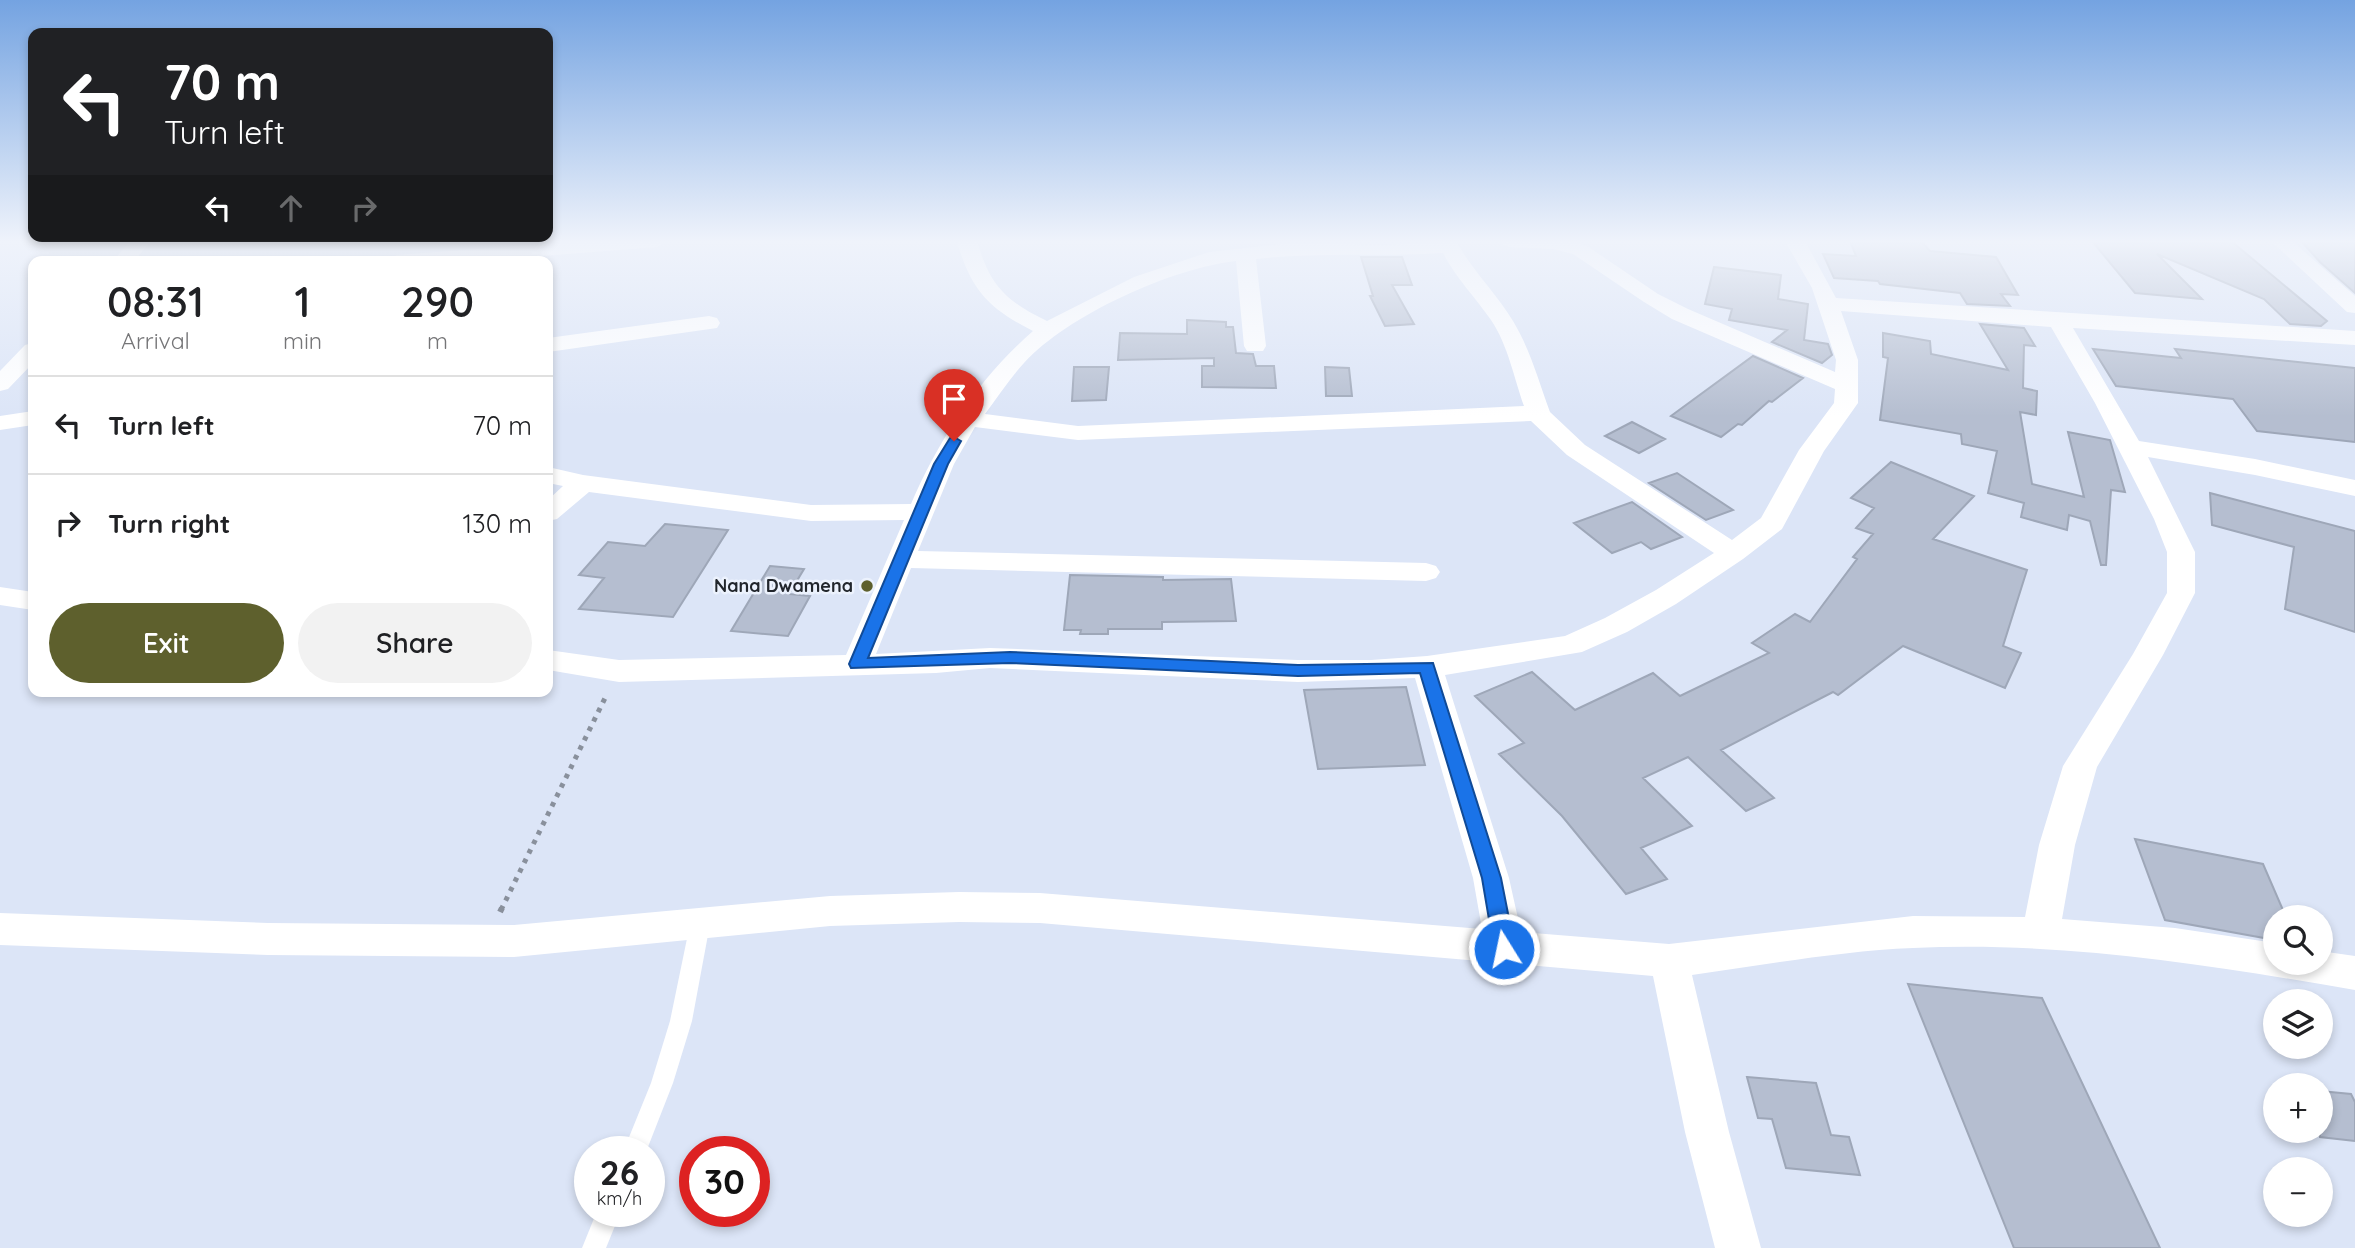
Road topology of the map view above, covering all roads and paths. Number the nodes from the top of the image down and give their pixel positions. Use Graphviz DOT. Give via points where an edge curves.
graph roads {
  1 [pos="995,299"];
  2 [pos="1101,299"];
  3 [pos="1250,299"];
  4 [pos="1485,299"];
  5 [pos="1653,299"];
  6 [pos="1826,299"];
  7 [pos="1828,304"];
  8 [pos="2058,321"];
  9 [pos="709,323"];
  10 [pos="1048,330"];
  11 [pos="2355,338"];
  12 [pos="553,344"];
  13 [pos="1255,346"];
  14 [pos="28,355"];
  15 [pos="0,384"];
  16 [pos="1845,385"];
  17 [pos="1538,413"];
  18 [pos="28,419"];
  19 [pos="968,419"];
  20 [pos="0,423"];
  21 [pos="2130,447"];
  22 [pos="553,476"];
  23 [pos="583,483"];
  24 [pos="2355,488"];
  25 [pos="553,509"];
  26 [pos="922,512"];
  27 [pos="1733,553"];
  28 [pos="902,559"];
  29 [pos="1426,572"];
  30 [pos="0,596"];
  31 [pos="28,600"];
  32 [pos="553,661"];
  33 [pos="857,664"];
  34 [pos="1427,667"];
  35 [pos="619,671"];
  36 [pos="700,924"];
  37 [pos="0,929"];
  38 [pos="2041,933"];
  39 [pos="485,941"];
  40 [pos="1504,949"];
  41 [pos="2263,958"];
  42 [pos="1669,961"];
  43 [pos="2333,969"];
  44 [pos="2355,973"];
  45 [pos="640,1136"];
  46 [pos="603,1227"];
  47 [pos="594,1248"];
  48 [pos="1738,1248"];
  1 -- 10 [label="street"];
  2 -- 10 [label="street"];
  3 -- 13 [label="street"];
  4 -- 17 [label="street" via="1514,343"];
  5 -- 16 [label="street"];
  6 -- 7 [label="street"];
  7 -- 8 [label="street"];
  7 -- 16 [label="street" via="1847,360"];
  8 -- 11 [label="street"];
  8 -- 21 [label="street"];
  9 -- 12 [label="street"];
  10 -- 19 [label="street" via="1017,357"];
  14 -- 15 [label="street"];
  16 -- 27 [label="street" via="1846,403 1812,450 1772,523"];
  17 -- 19 [label="street" via="1077,433"];
  17 -- 27 [label="street" via="1576,450"];
  18 -- 20 [label="street"];
  19 -- 26 [label="street" via="941,464"];
  21 -- 24 [label="street"];
  21 -- 38 [label="street" via="2181,552 2181,593 2080,766 2057,845"];
  22 -- 23 [label="street"];
  23 -- 25 [label="street"];
  23 -- 26 [label="street" via="811,513"];
  26 -- 28 [label="street"];
  27 -- 34 [label="street" via="1666,597 1571,645"];
  28 -- 29 [label="street"];
  28 -- 33 [label="street"];
  30 -- 31 [label="street"];
  32 -- 35 [label="street"];
  33 -- 34 [label="street" via="1004,658 1298,671"];
  33 -- 35 [label="street"];
  34 -- 40 [label="street" via="1491,878"];
  35 -- 39 [label="path"];
  36 -- 39 [label="street"];
  36 -- 40 [label="street" via="830,911 1040,908"];
  36 -- 45 [label="lane" via="681,1021"];
  37 -- 39 [label="street"];
  38 -- 41 [label="street" via="2175,944"];
  38 -- 42 [label="street" via="1913,932"];
  40 -- 42 [label="street"];
  42 -- 48 [label="street"];
  43 -- 44 [label="street"];
  46 -- 47 [label="lane"];
}
